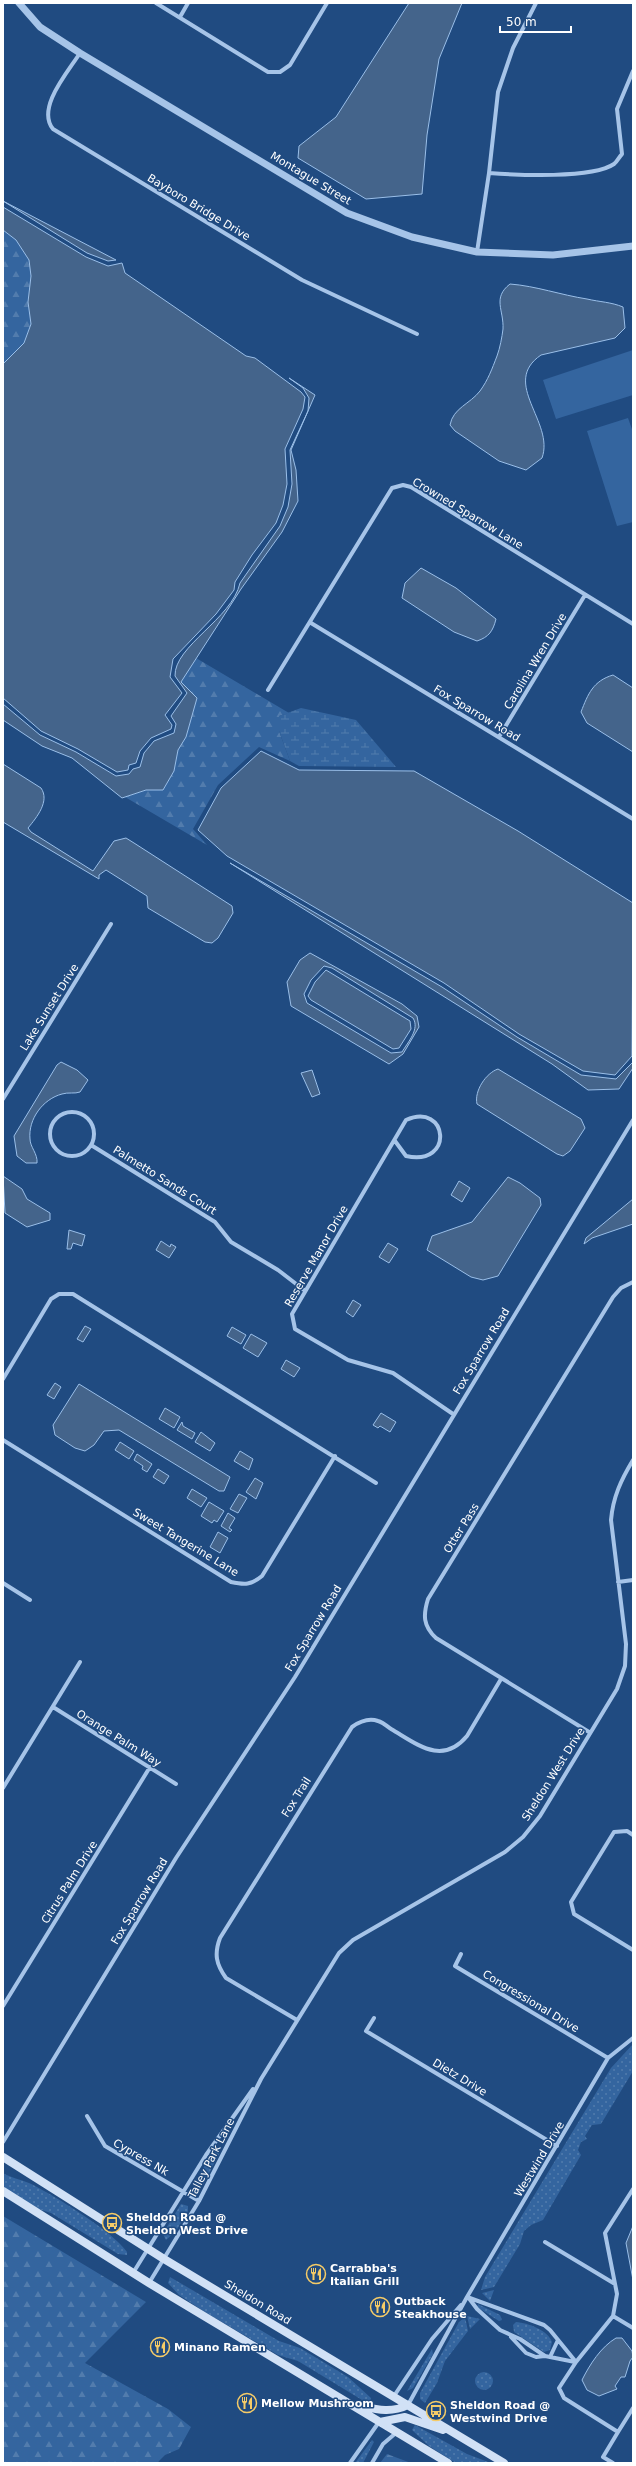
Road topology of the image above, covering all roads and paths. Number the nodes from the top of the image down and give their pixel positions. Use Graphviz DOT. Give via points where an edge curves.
graph roads {
  1 [pos="19,3"];
  2 [pos="156,3"];
  3 [pos="188,3"];
  4 [pos="327,3"];
  5 [pos="536,3"];
  6 [pos="180,17"];
  7 [pos="80,53"];
  8 [pos="633,71"];
  9 [pos="489,173"];
  10 [pos="633,246"];
  11 [pos="477,252"];
  12 [pos="417,334"];
  13 [pos="585,595"];
  14 [pos="311,623"];
  15 [pos="633,624"];
  16 [pos="268,690"];
  17 [pos="499,737"];
  18 [pos="633,819"];
  19 [pos="111,924"];
  20 [pos="3,1099"];
  21 [pos="633,1120"];
  22 [pos="395,1142"];
  23 [pos="91,1145"];
  24 [pos="633,1282"];
  25 [pos="304,1290"];
  26 [pos="3,1379"];
  27 [pos="453,1414"];
  28 [pos="3,1440"];
  29 [pos="335,1456"];
  30 [pos="633,1460"];
  31 [pos="376,1483"];
  32 [pos="633,1580"];
  33 [pos="618,1582"];
  34 [pos="3,1583"];
  35 [pos="30,1600"];
  36 [pos="80,1662"];
  37 [pos="501,1679"];
  38 [pos="53,1707"];
  39 [pos="589,1732"];
  40 [pos="150,1767"];
  41 [pos="176,1784"];
  42 [pos="3,1788"];
  43 [pos="633,1835"];
  44 [pos="633,1950"];
  45 [pos="461,1954"];
  46 [pos="3,2006"];
  47 [pos="374,2018"];
  48 [pos="296,2020"];
  49 [pos="633,2038"];
  50 [pos="608,2058"];
  51 [pos="261,2079"];
  52 [pos="87,2116"];
  53 [pos="3,2142"];
  54 [pos="557,2146"];
  55 [pos="3,2157"];
  56 [pos="633,2189"];
  57 [pos="3,2191"];
  58 [pos="183,2192"];
  59 [pos="199,2201"];
  60 [pos="545,2242"];
  61 [pos="148,2249"];
  62 [pos="164,2258"];
  63 [pos="133,2273"];
  64 [pos="149,2283"];
  65 [pos="615,2284"];
  66 [pos="468,2297"];
  67 [pos="613,2316"];
  68 [pos="633,2328"];
  69 [pos="511,2337"];
  70 [pos="558,2340"];
  71 [pos="548,2357"];
  72 [pos="576,2362"];
  73 [pos="394,2396"];
  74 [pos="348,2402"];
  75 [pos="408,2405"];
  76 [pos="633,2408"];
  77 [pos="380,2422"];
  78 [pos="397,2432"];
  79 [pos="618,2432"];
  80 [pos="457,2435"];
  81 [pos="350,2463"];
  82 [pos="372,2463"];
  83 [pos="448,2463"];
  84 [pos="504,2463"];
  85 [pos="613,2463"];
  1 -- 7 [label="street, Montague Street" via="40,27"];
  2 -- 6 [label="street"];
  3 -- 6 [label="street"];
  4 -- 6 [label="street" via="290,65 280,72 268,72"];
  5 -- 9 [label="street" via="514,48 498,92"];
  7 -- 11 [label="street, Montague Street" via="347,213 412,237"];
  7 -- 12 [label="street, Bayboro Bridge Drive" via="47,110 47,122 53,129 302,280"];
  8 -- 9 [label="street" via="617,109 622,154 614,164 600,169 569,173"];
  9 -- 11 [label="street"];
  10 -- 11 [label="street, Montague Street" via="553,255"];
  13 -- 14 [label="street, Crowned Sparrow Lane" via="411,487 403,485 392,488"];
  13 -- 15 [label="street, Crowned Sparrow Lane"];
  13 -- 17 [label="street, Carolina Wren Drive"];
  14 -- 16 [label="street, Crowned Sparrow Lane"];
  14 -- 17 [label="street, Fox Sparrow Road"];
  17 -- 18 [label="street, Fox Sparrow Road"];
  19 -- 20 [label="street, Lake Sunset Drive"];
  21 -- 27 [label="street, Fox Sparrow Road"];
  22 -- 22 [label="street, Reserve Manor Drive" via="406,1120 416,1115 428,1117 437,1124 442,1134 438,1147 429,1157 418,1159 406,1156"];
  22 -- 25 [label="street, Reserve Manor Drive"];
  23 -- 23 [label="street" via="94,1132 83,1116 76,1113 63,1114 53,1124 50,1139 58,1152 79,1155"];
  23 -- 25 [label="street, Palmetto Sands Court" via="215,1222 231,1242 278,1270"];
  24 -- 37 [label="street, Otter Pass" via="621,1288 613,1297 428,1600 424,1616 428,1631"];
  25 -- 27 [label="street, Reserve Manor Drive" via="292,1314 295,1329 348,1360 393,1373"];
  26 -- 29 [label="street" via="51,1299 59,1294 73,1294"];
  27 -- 53 [label="street, Fox Sparrow Road" via="295,1677 176,1858"];
  28 -- 29 [label="street, Sweet Tangerine Lane" via="231,1582 246,1585 254,1583 262,1576"];
  29 -- 31 [label="street"];
  30 -- 33 [label="street, Sheldon West Drive" via="620,1480 613,1501 611,1520"];
  32 -- 33 [label="street"];
  33 -- 39 [label="street, Sheldon West Drive" via="626,1644 625,1666 617,1689"];
  34 -- 35 [label="street"];
  36 -- 38 [label="street"];
  37 -- 39 [label="street, Otter Pass"];
  37 -- 48 [label="street, Fox Trail" via="467,1736 460,1744 450,1749 440,1752 426,1749 378,1721 362,1721 352,1727 220,1938 216,1956 218,1967 226,1978"];
  38 -- 40 [label="street, Orange Palm Way"];
  38 -- 42 [label="street"];
  39 -- 48 [label="street, Sheldon West Drive" via="540,1816 523,1837 505,1852 353,1940 339,1953"];
  40 -- 41 [label="street, Orange Palm Way"];
  40 -- 46 [label="street, Citrus Palm Drive"];
  43 -- 44 [label="street" via="627,1831 614,1832 571,1902 574,1914"];
  45 -- 50 [label="street, Congressional Drive" via="455,1966"];
  47 -- 54 [label="street, Dietz Drive" via="366,2031"];
  48 -- 51 [label="street, Talley Park Lane"];
  49 -- 50 [label="street, Westwind Drive"];
  50 -- 54 [label="street, Westwind Drive"];
  51 -- 58 [label="street, Talley Park Lane" via="206,2155"];
  51 -- 59 [label="street, Talley Park Lane"];
  52 -- 58 [label="street, Cypress Nk" via="105,2146"];
  54 -- 66 [label="street, Westwind Drive"];
  55 -- 61 [label="main road, Sheldon Road"];
  56 -- 65 [label="street" via="605,2233"];
  57 -- 63 [label="main road"];
  58 -- 59 [label="street, Cypress Nk"];
  58 -- 61 [label="street, Talley Park Lane"];
  59 -- 62 [label="street, Talley Park Lane"];
  60 -- 65 [label="street"];
  61 -- 62 [label="main road, Sheldon Road"];
  61 -- 63 [label="street, Talley Park Lane"];
  62 -- 64 [label="street, Talley Park Lane"];
  62 -- 73 [label="main road, Sheldon Road"];
  63 -- 64 [label="main road"];
  64 -- 74 [label="main road"];
  65 -- 67 [label="street" via="617,2294"];
  66 -- 69 [label="street" via="494,2325"];
  66 -- 70 [label="street" via="544,2325"];
  66 -- 73 [label="street, Westwind Drive" via="432,2339"];
  66 -- 75 [label="street, Westwind Drive"];
  67 -- 68 [label="street"];
  67 -- 72 [label="street"];
  69 -- 71 [label="street" via="520,2339"];
  69 -- 71 [label="street" via="526,2353 536,2357"];
  70 -- 71 [label="street"];
  70 -- 72 [label="street"];
  71 -- 72 [label="street"];
  72 -- 79 [label="street" via="559,2388 564,2398"];
  73 -- 75 [label="main road, Sheldon Road"];
  74 -- 75 [label="main road" via="383,2411"];
  74 -- 77 [label="main road"];
  75 -- 80 [label="main road, Sheldon Road"];
  76 -- 79 [label="street"];
  77 -- 78 [label="main road"];
  77 -- 80 [label="main road" via="404,2417"];
  77 -- 81 [label="street"];
  78 -- 82 [label="street" via="383,2444"];
  78 -- 83 [label="main road"];
  79 -- 85 [label="street" via="603,2457"];
  80 -- 84 [label="main road, Sheldon Road"];
}
